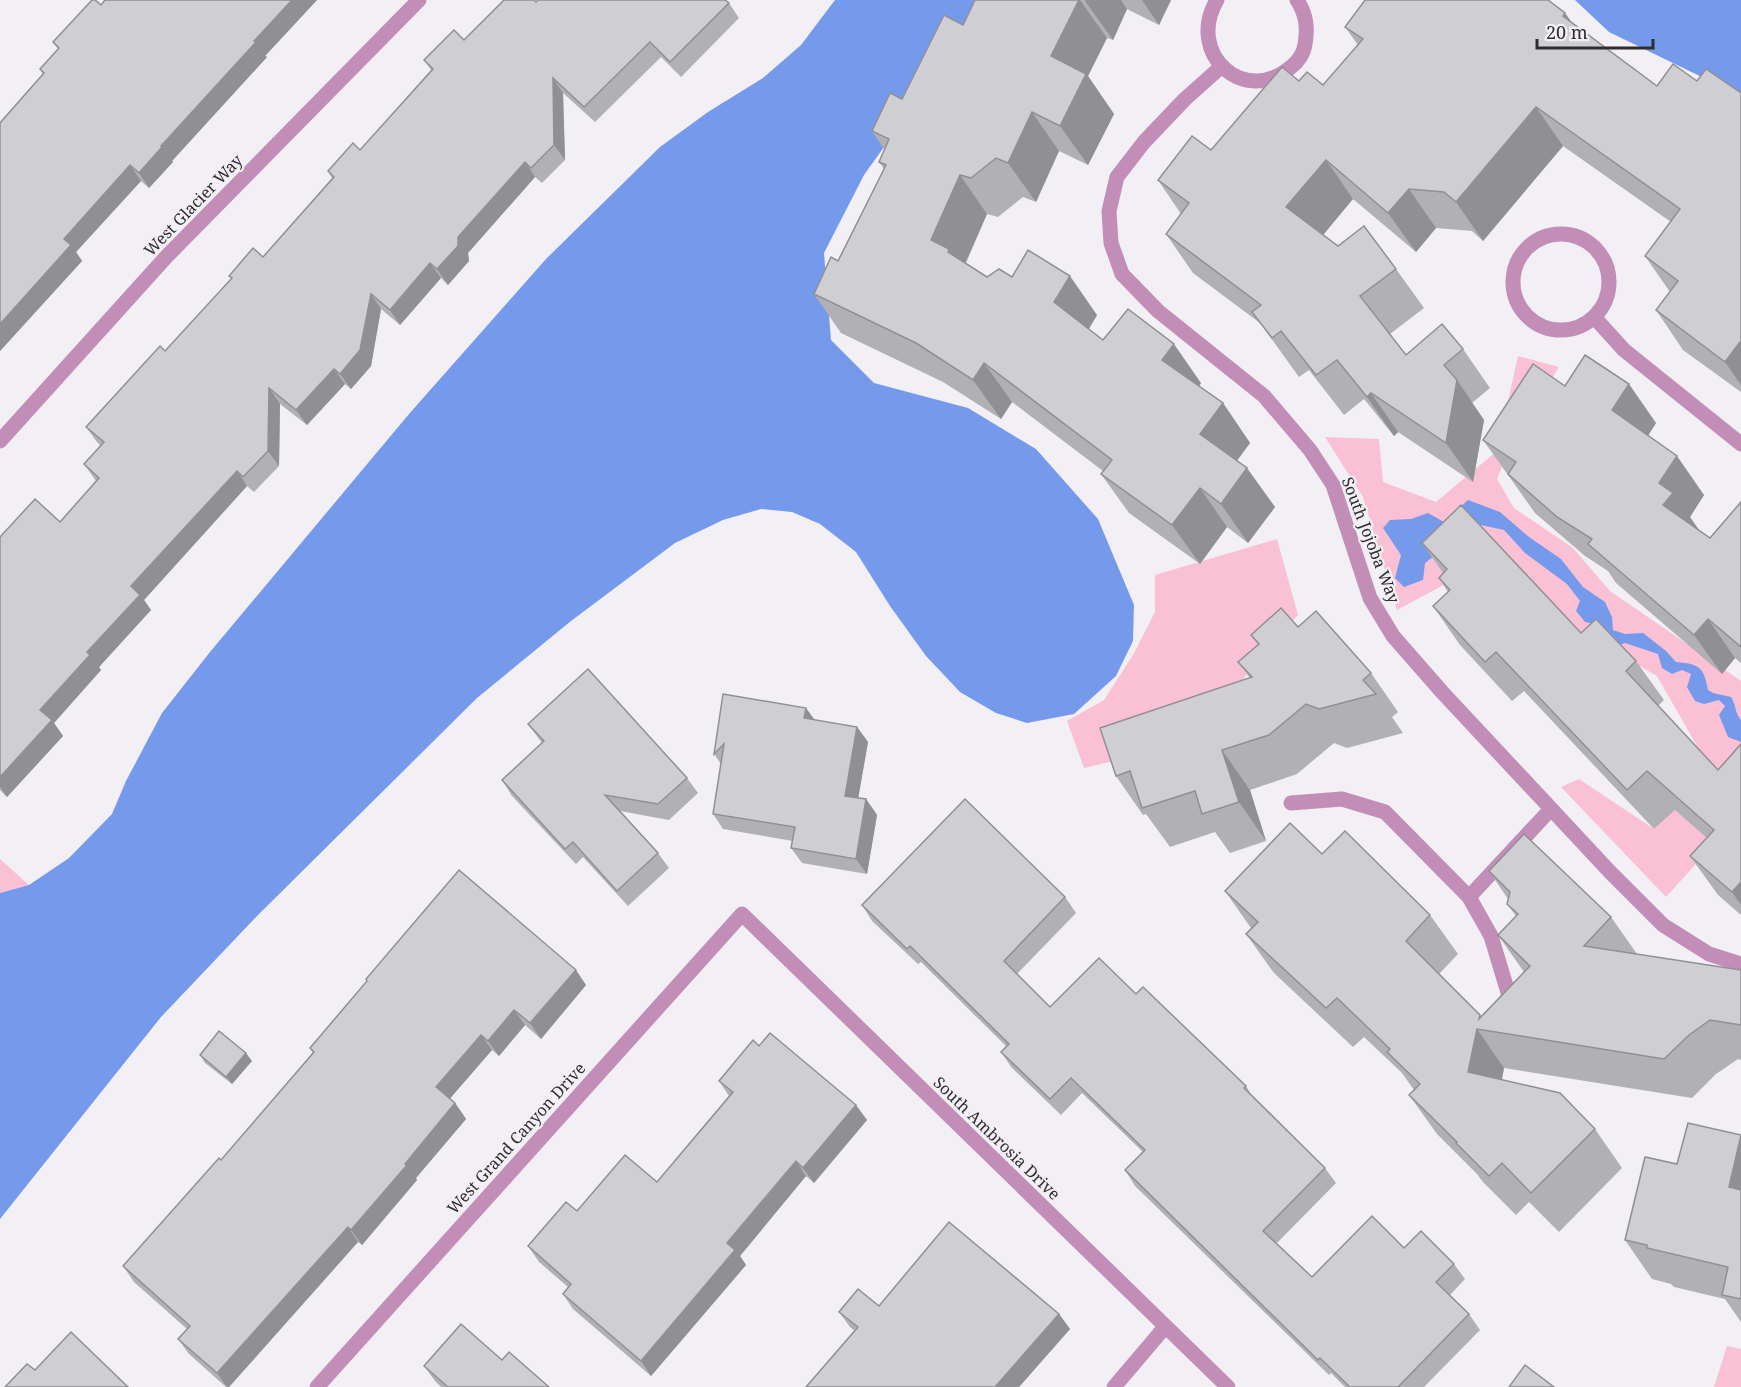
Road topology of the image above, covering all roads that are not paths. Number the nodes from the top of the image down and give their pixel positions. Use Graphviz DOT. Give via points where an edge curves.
graph roads {
  1 [pos="419,0"];
  2 [pos="1217,0"];
  3 [pos="1297,0"];
  4 [pos="1222,66"];
  5 [pos="1594,317"];
  6 [pos="0,441"];
  7 [pos="1741,444"];
  8 [pos="1291,803"];
  9 [pos="1551,809"];
  10 [pos="1469,897"];
  11 [pos="742,914"];
  12 [pos="1741,964"];
  13 [pos="1510,999"];
  14 [pos="1165,1327"];
  15 [pos="317,1387"];
  16 [pos="1114,1387"];
  17 [pos="1227,1387"];
  1 -- 6 [label="street, West Glacier Way" via="167,256"];
  2 -- 4 [label="street" via="1209,18 1208,41"];
  3 -- 4 [label="street" via="1306,16 1307,32 1296,63 1268,80 1251,81"];
  4 -- 9 [label="street, South Jojoba Way" via="1144,142 1117,177 1109,211 1111,243 1122,274 1158,311 1264,396 1310,450 1333,485 1370,598 1393,636"];
  5 -- 5 [label="street" via="1609,289 1603,257 1578,236 1546,235 1532,243 1514,268 1515,300 1523,313 1535,323 1558,330 1581,326"];
  5 -- 7 [label="street" via="1624,350"];
  8 -- 10 [label="street" via="1342,799 1385,812"];
  9 -- 10 [label="street"];
  9 -- 12 [label="street, South Jojoba Way" via="1663,925 1709,954"];
  10 -- 13 [label="street" via="1491,936"];
  11 -- 14 [label="street, South Ambrosia Drive"];
  11 -- 15 [label="street, West Grand Canyon Drive"];
  14 -- 16 [label="street"];
  14 -- 17 [label="street, South Ambrosia Drive"];
}
